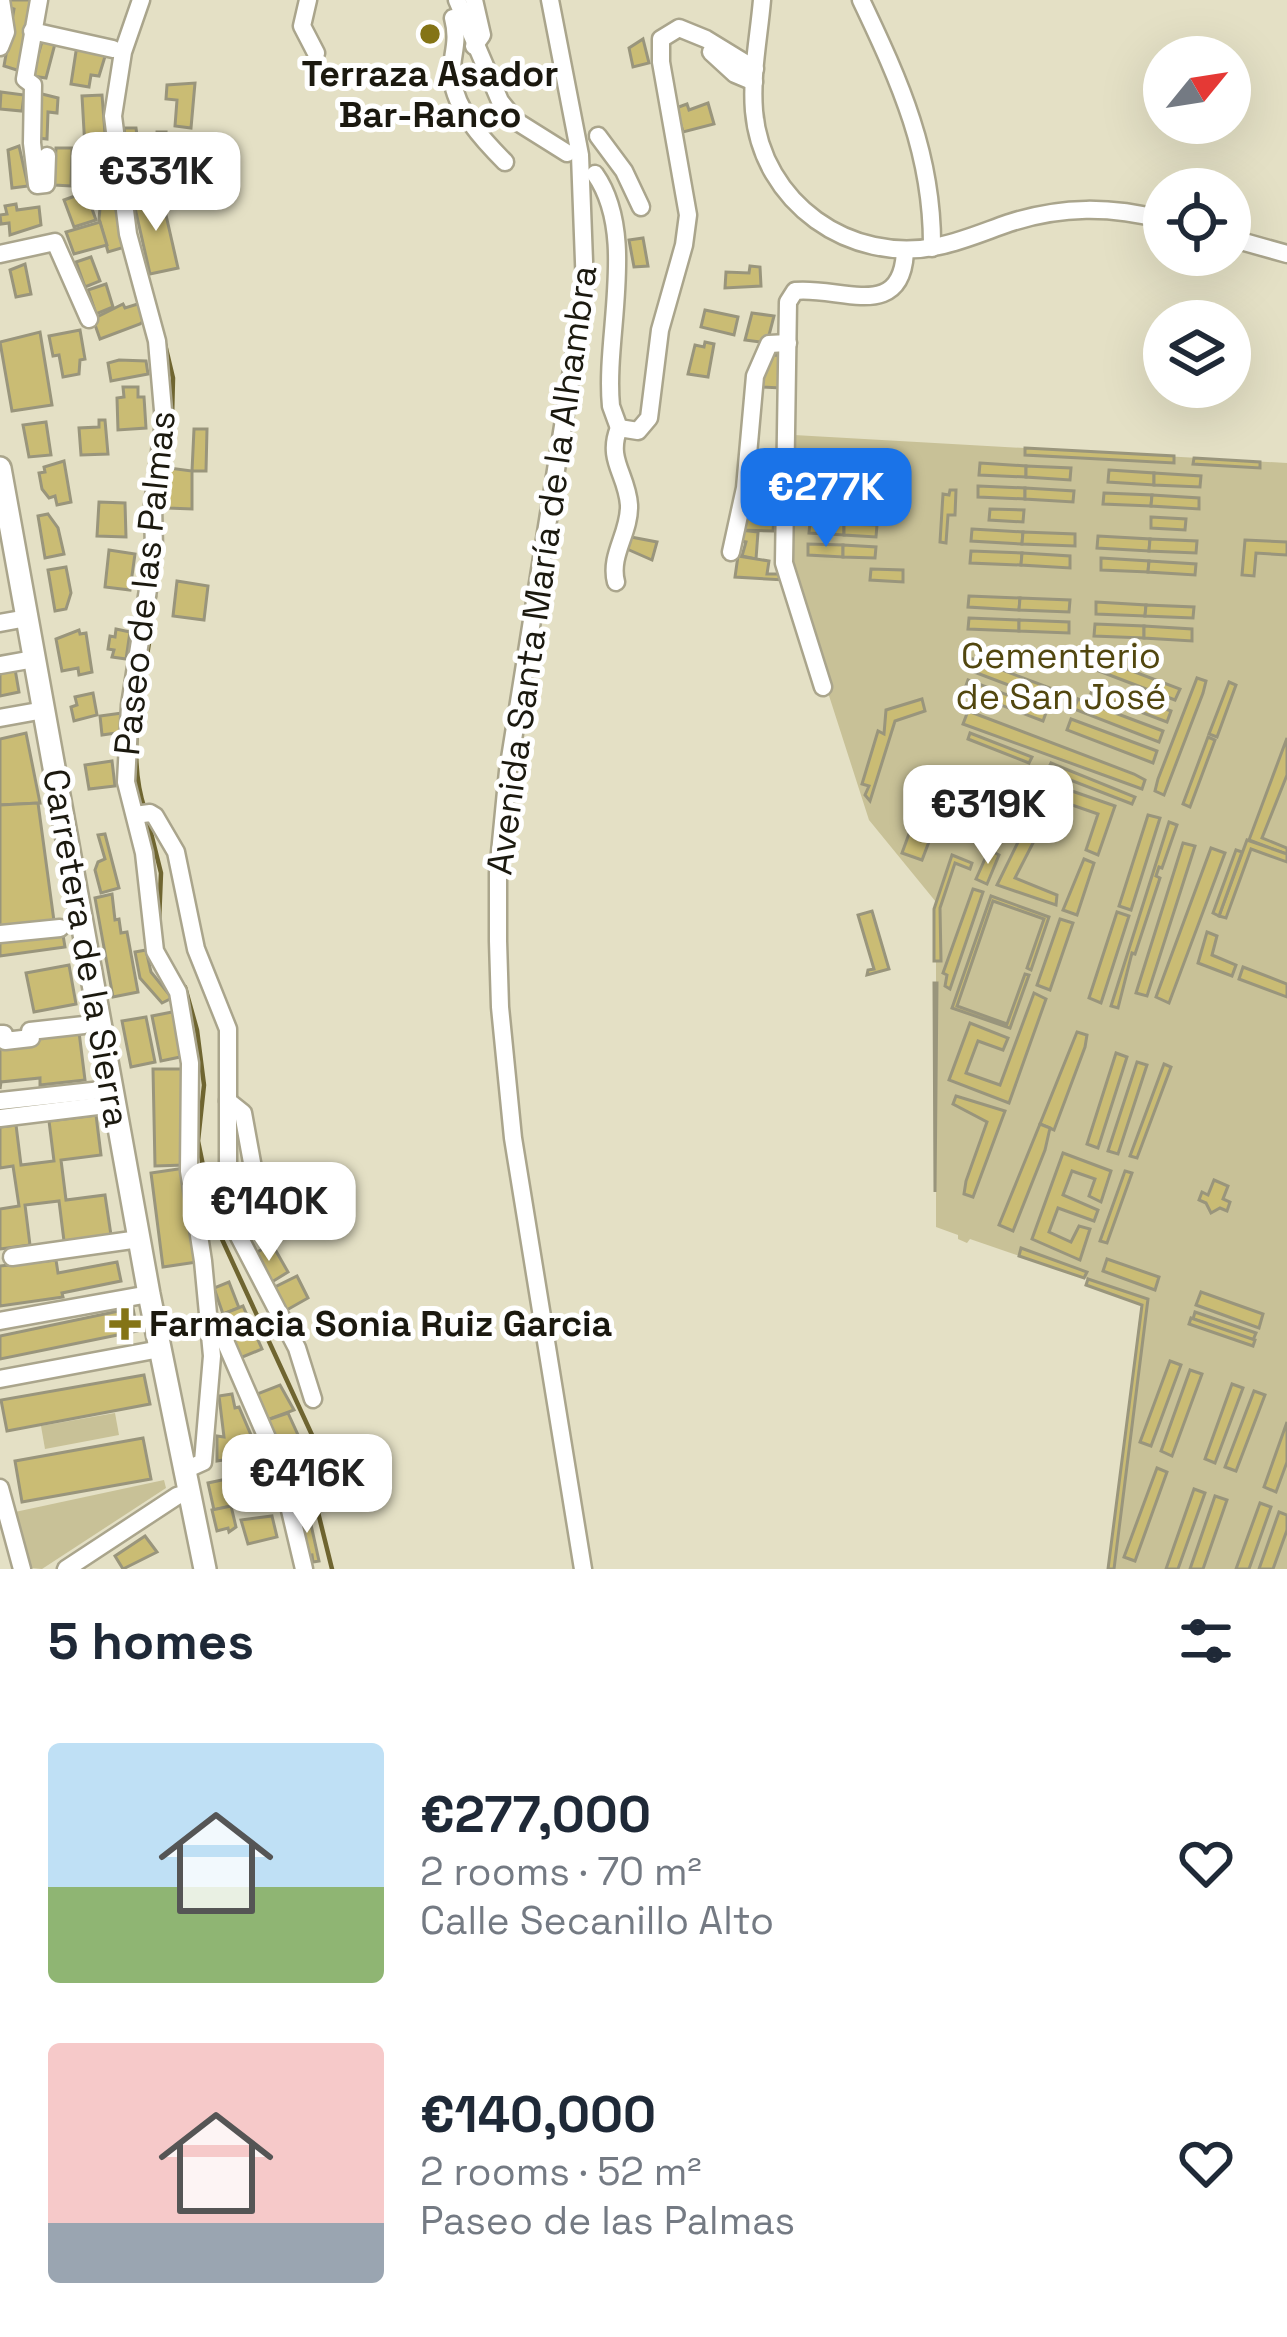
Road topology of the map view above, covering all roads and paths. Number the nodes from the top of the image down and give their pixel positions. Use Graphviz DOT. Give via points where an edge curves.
graph roads {
  1 [pos="1,0"];
  2 [pos="39,0"];
  3 [pos="141,0"];
  4 [pos="308,0"];
  5 [pos="453,0"];
  6 [pos="474,0"];
  7 [pos="550,0"];
  8 [pos="762,0"];
  9 [pos="861,0"];
  10 [pos="32,31"];
  11 [pos="694,35"];
  12 [pos="758,43"];
  13 [pos="474,46"];
  14 [pos="0,47"];
  15 [pos="113,50"];
  16 [pos="316,53"];
  17 [pos="728,54"];
  18 [pos="734,74"];
  19 [pos="755,76"];
  20 [pos="754,110"];
  21 [pos="598,136"];
  22 [pos="567,153"];
  23 [pos="46,156"];
  24 [pos="505,162"];
  25 [pos="595,174"];
  26 [pos="641,207"];
  27 [pos="1143,216"];
  28 [pos="1251,244"];
  29 [pos="932,248"];
  30 [pos="905,250"];
  31 [pos="0,254"];
  32 [pos="1287,254"];
  33 [pos="88,320"];
  34 [pos="788,343"];
  35 [pos="619,428"];
  36 [pos="0,468"];
  37 [pos="731,552"];
  38 [pos="616,582"];
  39 [pos="27,618"];
  40 [pos="0,623"];
  41 [pos="34,659"];
  42 [pos="0,665"];
  43 [pos="823,687"];
  44 [pos="44,710"];
  45 [pos="0,718"];
  46 [pos="142,814"];
  47 [pos="60,928"];
  48 [pos="0,934"];
  49 [pos="84,1024"];
  50 [pos="0,1034"];
  51 [pos="113,1097"];
  52 [pos="0,1101"];
  53 [pos="229,1101"];
  54 [pos="0,1118"];
  55 [pos="253,1168"];
  56 [pos="139,1238"];
  57 [pos="12,1257"];
  58 [pos="149,1294"];
  59 [pos="0,1321"];
  60 [pos="211,1331"];
  61 [pos="160,1349"];
  62 [pos="0,1379"];
  63 [pos="313,1399"];
  64 [pos="185,1482"];
  65 [pos="0,1488"];
  66 [pos="22,1569"];
  67 [pos="66,1569"];
  68 [pos="205,1569"];
  69 [pos="304,1569"];
  70 [pos="583,1569"];
  1 -- 14 [label="street"];
  2 -- 10 [label="street"];
  3 -- 46 [label="street, Paseo de las Palmas" via="113,116 122,206 158,341 164,396 154,551 126,752 126,782"];
  4 -- 16 [label="street" via="302,26"];
  5 -- 13 [label="street"];
  5 -- 24 [label="street" via="455,91 475,131"];
  6 -- 13 [label="street" via="482,35"];
  7 -- 70 [label="street, Avenida Santa María de la Alhambra" via="580,155 585,288 508,771 500,1007 513,1138"];
  8 -- 12 [label="street"];
  9 -- 29 [label="street" via="926,165"];
  10 -- 15 [label="street"];
  10 -- 23 [label="street" via="25,79 33,85 37,185 46,184"];
  11 -- 17 [label="street"];
  11 -- 18 [label="street"];
  11 -- 35 [label="street" via="670,30 660,48 687,229 660,330 649,418 638,431"];
  12 -- 17 [label="street"];
  12 -- 19 [label="street"];
  13 -- 22 [label="street" via="516,121"];
  17 -- 19 [label="street"];
  18 -- 19 [label="street"];
  18 -- 20 [label="street"];
  19 -- 20 [label="street"];
  20 -- 30 [label="street" via="770,165 806,214 859,243"];
  21 -- 26 [label="street"];
  25 -- 35 [label="street" via="616,233 609,392"];
  27 -- 29 [label="street" via="1053,211"];
  28 -- 32 [label="street"];
  29 -- 30 [label="street"];
  30 -- 34 [label="street" via="901,279 878,296 794,291"];
  31 -- 33 [label="street" via="56,242"];
  34 -- 37 [label="street" via="769,344 755,376"];
  34 -- 43 [label="street" via="784,563"];
  35 -- 38 [label="street" via="612,446 628,526 612,566"];
  36 -- 39 [label="main road, Carretera de la Sierra"];
  39 -- 40 [label="street"];
  39 -- 41 [label="main road, Carretera de la Sierra"];
  41 -- 42 [label="street"];
  41 -- 44 [label="main road, Carretera de la Sierra"];
  44 -- 45 [label="street"];
  44 -- 51 [label="main road, Carretera de la Sierra"];
  46 -- 53 [label="street, Paseo de las Palmas" via="176,852 196,949 228,1029"];
  46 -- 60 [label="street, Paseo de las Palmas" via="155,951 178,992 190,1063 188,1171"];
  47 -- 48 [label="street, Carretera de la Sierra"];
  49 -- 50 [label="street" via="18,1040"];
  51 -- 52 [label="street"];
  51 -- 54 [label="street"];
  51 -- 56 [label="main road, Carretera de la Sierra"];
  53 -- 55 [label="street, Paseo de las Palmas" via="243,1114"];
  53 -- 63 [label="street, Paseo de las Palmas" via="234,1227 297,1348"];
  56 -- 57 [label="street"];
  56 -- 58 [label="main road, Carretera de la Sierra"];
  58 -- 59 [label="street"];
  58 -- 61 [label="main road, Carretera de la Sierra"];
  60 -- 64 [label="street, Paseo de las Palmas" via="203,1462"];
  60 -- 69 [label="street, Paseo de las Palmas" via="225,1341 274,1454"];
  61 -- 62 [label="street"];
  61 -- 64 [label="main road, Carretera de la Sierra"];
  64 -- 67 [label="street" via="177,1496"];
  64 -- 68 [label="main road, Carretera de la Sierra"];
  65 -- 66 [label="street"];
}
